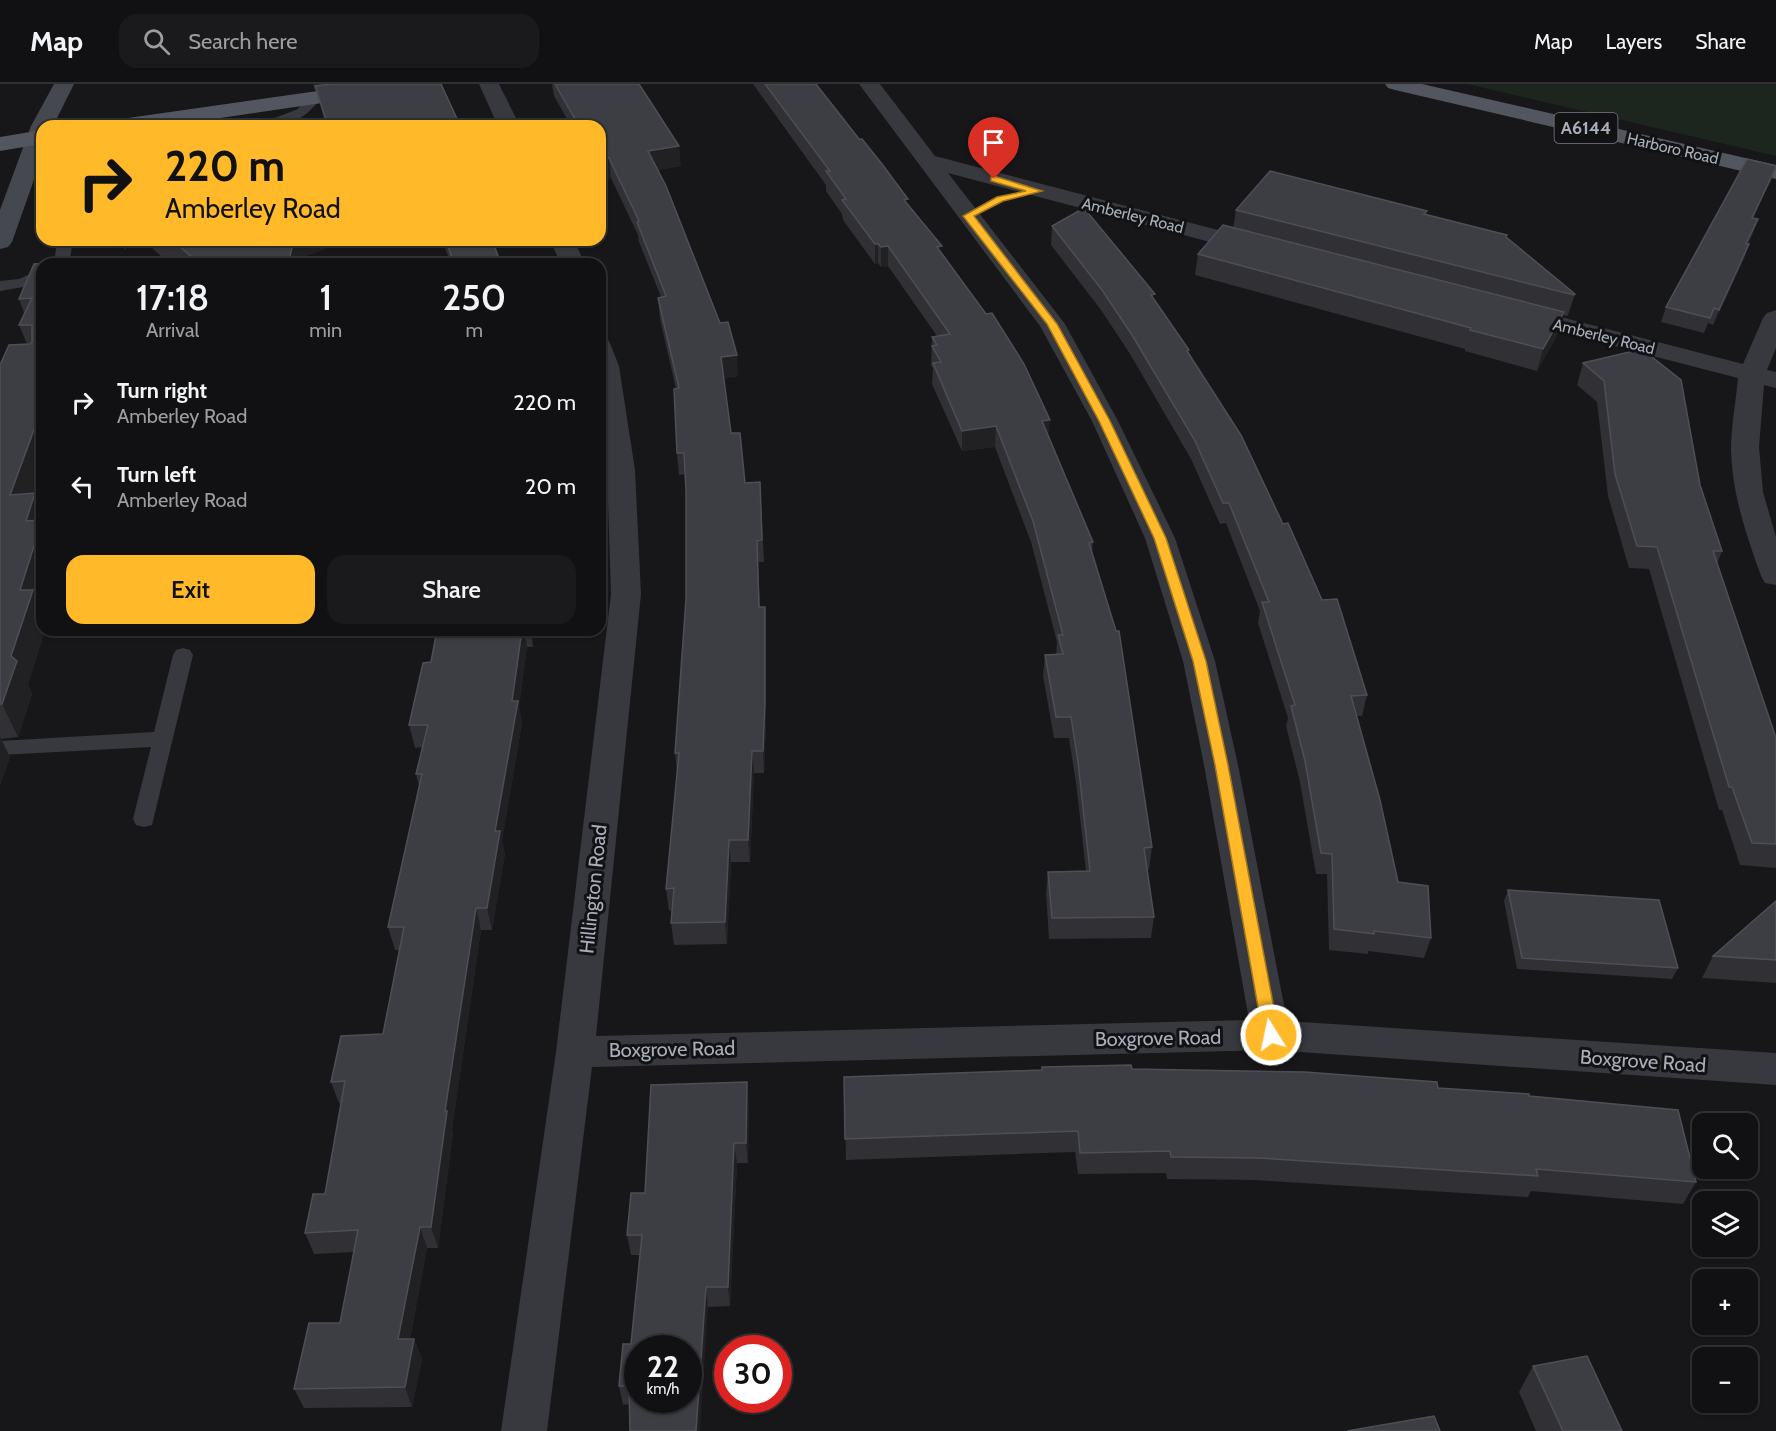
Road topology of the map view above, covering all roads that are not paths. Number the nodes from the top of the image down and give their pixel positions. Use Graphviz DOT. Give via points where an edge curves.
graph roads {
  1 [pos="64,84"];
  2 [pos="411,84"];
  3 [pos="489,84"];
  4 [pos="869,84"];
  5 [pos="1395,84"];
  6 [pos="314,98"];
  7 [pos="47,120"];
  8 [pos="162,120"];
  9 [pos="282,120"];
  10 [pos="506,120"];
  11 [pos="36,133"];
  12 [pos="0,144"];
  13 [pos="36,145"];
  14 [pos="930,162"];
  15 [pos="1776,172"];
  16 [pos="1038,191"];
  17 [pos="982,208"];
  18 [pos="0,242"];
  19 [pos="1280,253"];
  20 [pos="36,277"];
  21 [pos="0,286"];
  22 [pos="1499,309"];
  23 [pos="1776,318"];
  24 [pos="606,366"];
  25 [pos="1764,377"];
  26 [pos="1776,576"];
  27 [pos="183,655"];
  28 [pos="163,739"];
  29 [pos="0,748"];
  30 [pos="144,819"];
  31 [pos="1271,1035"];
  32 [pos="575,1052"];
  33 [pos="1776,1069"];
  34 [pos="524,1431"];
  1 -- 7 [label="street"];
  2 -- 6 [label="main road"];
  3 -- 10 [label="street"];
  4 -- 14 [label="street"];
  5 -- 15 [label="main road, Harboro Road / A6144"];
  6 -- 8 [label="main road"];
  6 -- 9 [label="lane" via="303,112"];
  11 -- 12 [label="main road"];
  13 -- 18 [label="street"];
  14 -- 16 [label="street, Amberley Road"];
  14 -- 17 [label="street"];
  16 -- 17 [label="street, Amberley Road" via="1017,194"];
  16 -- 19 [label="street, Amberley Road"];
  17 -- 31 [label="street" via="1105,421 1160,538 1199,661"];
  20 -- 21 [label="lane"];
  22 -- 25 [label="street, Amberley Road"];
  23 -- 25 [label="street"];
  24 -- 32 [label="street, Hillington Road" via="621,470 626,594"];
  25 -- 26 [label="street" via="1745,447 1745,469 1755,520"];
  27 -- 28 [label="lane"];
  28 -- 29 [label="lane"];
  28 -- 30 [label="lane"];
  31 -- 32 [label="street, Boxgrove Road"];
  31 -- 33 [label="street, Boxgrove Road"];
  32 -- 34 [label="street, Hillington Road"];
}
